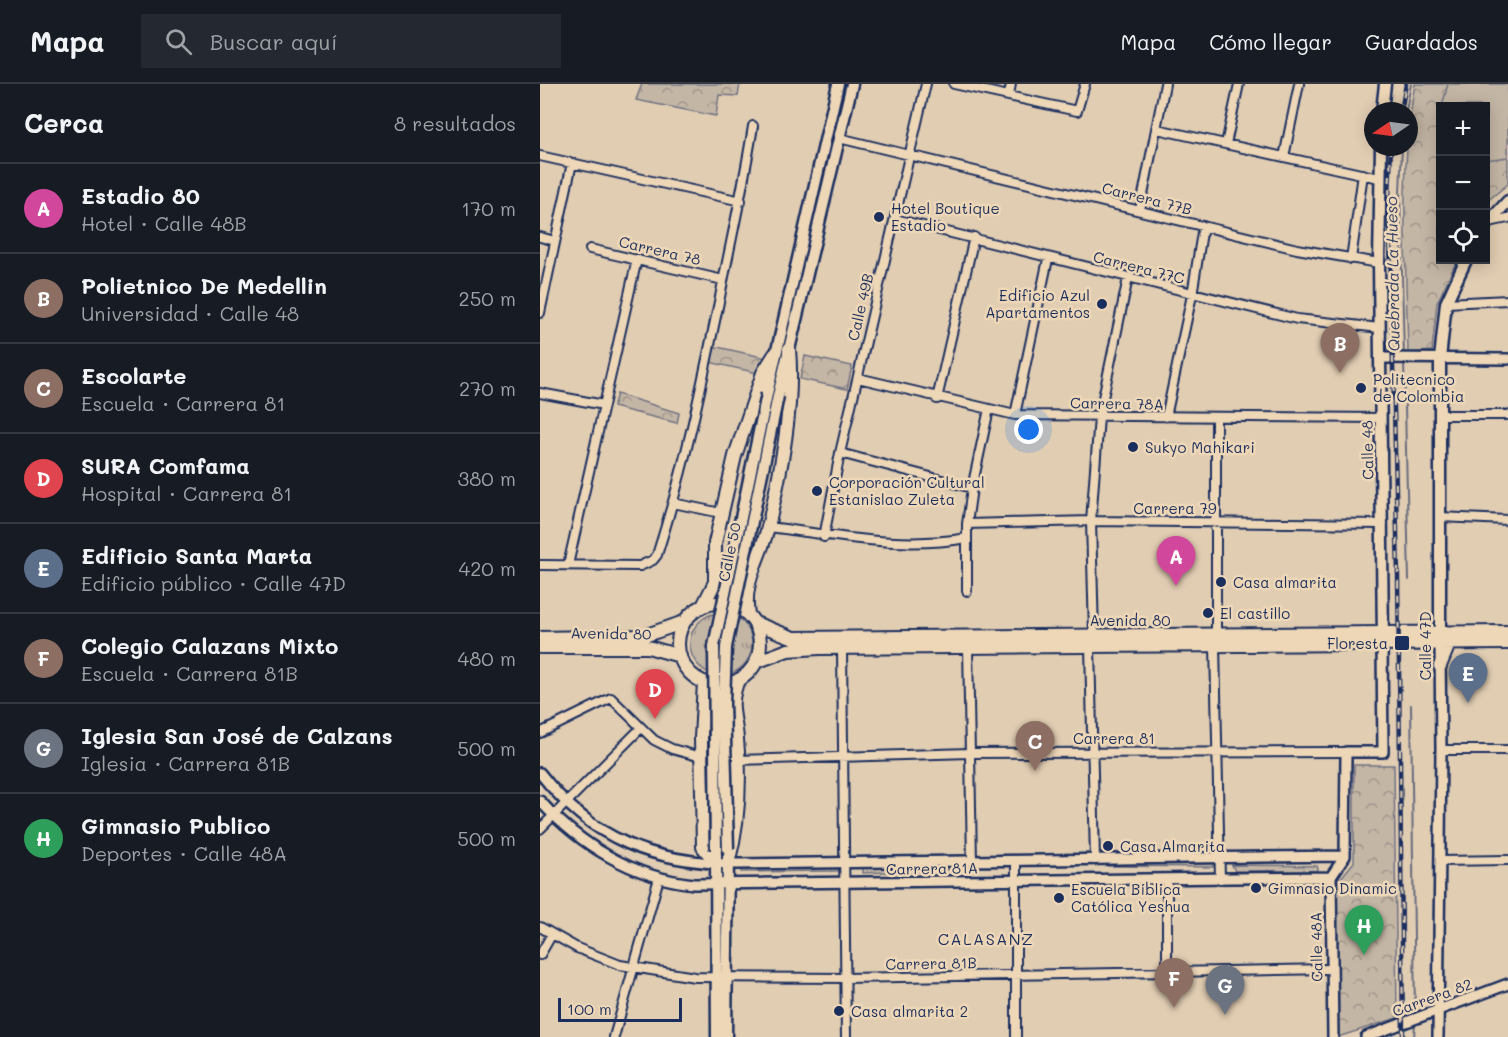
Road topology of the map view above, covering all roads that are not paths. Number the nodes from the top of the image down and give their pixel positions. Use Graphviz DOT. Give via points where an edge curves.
graph roads {
  1 [pos="838,84"];
  2 [pos="852,84"];
  3 [pos="926,84"];
  4 [pos="954,84"];
  5 [pos="1011,84"];
  6 [pos="1084,84"];
  7 [pos="1165,84"];
  8 [pos="1239,84"];
  9 [pos="1299,84"];
  10 [pos="1385,84"];
  11 [pos="1009,95"];
  12 [pos="1383,102"];
  13 [pos="753,126"];
  14 [pos="1157,129"];
  15 [pos="839,138"];
  16 [pos="1226,144"];
  17 [pos="910,154"];
  18 [pos="540,156"];
  19 [pos="1380,156"];
  20 [pos="1284,157"];
  21 [pos="572,163"];
  22 [pos="1363,174"];
  23 [pos="1379,178"];
  24 [pos="741,201"];
  25 [pos="1508,201"];
  26 [pos="1140,210"];
  27 [pos="1508,218"];
  28 [pos="895,219"];
  29 [pos="1490,220"];
  30 [pos="1490,223"];
  31 [pos="1203,226"];
  32 [pos="540,237"];
  33 [pos="974,237"];
  34 [pos="555,240"];
  35 [pos="590,249"];
  36 [pos="637,259"];
  37 [pos="1048,259"];
  38 [pos="1351,259"];
  39 [pos="1379,263"];
  40 [pos="1464,264"];
  41 [pos="1128,278"];
  42 [pos="723,280"];
  43 [pos="1192,295"];
  44 [pos="1508,300"];
  45 [pos="1446,303"];
  46 [pos="540,313"];
  47 [pos="1380,328"];
  48 [pos="789,349"];
  49 [pos="775,354"];
  50 [pos="1380,358"];
  51 [pos="1440,359"];
  52 [pos="1508,360"];
  53 [pos="858,378"];
  54 [pos="540,393"];
  55 [pos="773,395"];
  56 [pos="937,399"];
  57 [pos="604,405"];
  58 [pos="989,409"];
  59 [pos="1015,415"];
  60 [pos="1439,415"];
  61 [pos="1508,415"];
  62 [pos="1099,417"];
  63 [pos="1166,417"];
  64 [pos="1216,418"];
  65 [pos="1381,418"];
  66 [pos="840,453"];
  67 [pos="972,488"];
  68 [pos="673,503"];
  69 [pos="721,513"];
  70 [pos="1440,517"];
  71 [pos="1508,520"];
  72 [pos="1091,521"];
  73 [pos="1216,522"];
  74 [pos="1383,524"];
  75 [pos="967,525"];
  76 [pos="768,527"];
  77 [pos="824,537"];
  78 [pos="967,538"];
  79 [pos="540,565"];
  80 [pos="568,565"];
  81 [pos="967,591"];
  82 [pos="703,606"];
  83 [pos="751,619"];
  84 [pos="684,622"];
  85 [pos="1508,632"];
  86 [pos="540,638"];
  87 [pos="1383,639"];
  88 [pos="1215,640"];
  89 [pos="1443,640"];
  90 [pos="1092,641"];
  91 [pos="1508,643"];
  92 [pos="540,647"];
  93 [pos="968,647"];
  94 [pos="842,648"];
  95 [pos="680,656"];
  96 [pos="756,662"];
  97 [pos="1440,666"];
  98 [pos="738,680"];
  99 [pos="705,682"];
  100 [pos="640,729"];
  101 [pos="540,733"];
  102 [pos="1441,750"];
  103 [pos="1508,750"];
  104 [pos="1217,752"];
  105 [pos="1346,752"];
  106 [pos="1383,752"];
  107 [pos="970,753"];
  108 [pos="1093,754"];
  109 [pos="701,757"];
  110 [pos="844,758"];
  111 [pos="737,760"];
  112 [pos="540,773"];
  113 [pos="540,801"];
  114 [pos="566,802"];
  115 [pos="553,815"];
  116 [pos="540,829"];
  117 [pos="1345,856"];
  118 [pos="1219,858"];
  119 [pos="1016,860"];
  120 [pos="1095,860"];
  121 [pos="1508,860"];
  122 [pos="972,861"];
  123 [pos="1440,861"];
  124 [pos="845,863"];
  125 [pos="722,864"];
  126 [pos="1331,877"];
  127 [pos="659,878"];
  128 [pos="1220,879"];
  129 [pos="1167,880"];
  130 [pos="1016,882"];
  131 [pos="845,884"];
  132 [pos="722,886"];
  133 [pos="540,927"];
  134 [pos="552,934"];
  135 [pos="540,955"];
  136 [pos="634,969"];
  137 [pos="1331,969"];
  138 [pos="1167,971"];
  139 [pos="1017,975"];
  140 [pos="722,978"];
  141 [pos="846,978"];
  142 [pos="1508,984"];
  143 [pos="1438,1012"];
  144 [pos="1393,1030"];
  145 [pos="614,1037"];
  146 [pos="717,1037"];
  147 [pos="726,1037"];
  148 [pos="846,1037"];
  149 [pos="1016,1037"];
  150 [pos="1333,1037"];
  151 [pos="1368,1037"];
  152 [pos="1438,1037"];
  1 -- 49 [label="main road, Calle 50"];
  2 -- 15 [label="main road, Calle 50"];
  3 -- 17 [label="street, Calle 49B"];
  4 -- 11 [label="street"];
  5 -- 11 [label="street"];
  6 -- 11 [label="street" via="1077,111"];
  7 -- 14 [label="street"];
  8 -- 16 [label="street"];
  9 -- 20 [label="street"];
  10 -- 12 [label="main road"];
  13 -- 24 [label="street"];
  14 -- 16 [label="street"];
  14 -- 26 [label="street"];
  15 -- 17 [label="street"];
  15 -- 48 [label="main road, Calle 50"];
  16 -- 20 [label="street"];
  17 -- 26 [label="street, Carrera 77B"];
  17 -- 28 [label="street, Calle 49B"];
  18 -- 21 [label="street"];
  19 -- 23 [label="main road, Calle 48"];
  20 -- 22 [label="street"];
  21 -- 24 [label="street"];
  21 -- 34 [label="street"];
  22 -- 23 [label="street"];
  22 -- 38 [label="street"];
  23 -- 39 [label="main road, Calle 48"];
  24 -- 42 [label="street"];
  25 -- 29 [label="main road"];
  26 -- 31 [label="street, Carrera 77B"];
  27 -- 30 [label="street"];
  28 -- 33 [label="street, Carrera 77C"];
  28 -- 53 [label="street, Calle 49B"];
  31 -- 38 [label="street, Carrera 77B"];
  31 -- 43 [label="street"];
  32 -- 34 [label="street"];
  33 -- 37 [label="street, Carrera 77C"];
  33 -- 56 [label="street"];
  34 -- 46 [label="street"];
  35 -- 36 [label="street, Carrera 78"];
  36 -- 42 [label="street, Carrera 78"];
  36 -- 57 [label="street"];
  37 -- 41 [label="street, Carrera 77C"];
  37 -- 59 [label="street"];
  38 -- 39 [label="street, Carrera 77B"];
  39 -- 47 [label="main road, Calle 48"];
  40 -- 45 [label="main road, Calle 47D"];
  41 -- 43 [label="street, Carrera 77C"];
  41 -- 62 [label="street"];
  42 -- 68 [label="street"];
  43 -- 47 [label="street, Carrera 77C" via="1296,319"];
  43 -- 63 [label="street"];
  44 -- 45 [label="street"];
  45 -- 51 [label="main road, Calle 47D"];
  47 -- 50 [label="main road, Calle 48"];
  48 -- 55 [label="main road, Calle 50"];
  48 -- 76 [label="main road" via="785,442"];
  49 -- 55 [label="main road, Calle 50"];
  49 -- 69 [label="main road" via="763,373"];
  50 -- 51 [label="street"];
  50 -- 65 [label="main road, Calle 48"];
  51 -- 52 [label="street"];
  51 -- 60 [label="main road, Calle 47D"];
  53 -- 56 [label="street, Carrera 78A"];
  53 -- 66 [label="street, Calle 49B"];
  54 -- 57 [label="street"];
  55 -- 125 [label="main road, Calle 50, bridge" via="714,646"];
  56 -- 58 [label="street, Carrera 78A"];
  57 -- 80 [label="street"];
  58 -- 59 [label="street, Carrera 78A"];
  58 -- 67 [label="street"];
  59 -- 62 [label="street, Carrera 78A"];
  60 -- 61 [label="street"];
  60 -- 70 [label="main road, Calle 47D"];
  62 -- 63 [label="street, Carrera 78A"];
  62 -- 72 [label="street"];
  63 -- 64 [label="street, Carrera 78A"];
  64 -- 65 [label="street, Carrera 78A"];
  64 -- 73 [label="street"];
  65 -- 74 [label="main road, Calle 48"];
  66 -- 67 [label="street"];
  66 -- 77 [label="street, Calle 49B"];
  67 -- 75 [label="street"];
  68 -- 69 [label="street"];
  68 -- 80 [label="street" via="653,560 640,566"];
  69 -- 82 [label="main road" via="715,543 715,582"];
  70 -- 71 [label="street"];
  70 -- 89 [label="main road, Calle 47D"];
  72 -- 73 [label="street, Carrera 79"];
  72 -- 75 [label="street, Carrera 79"];
  72 -- 90 [label="street"];
  73 -- 74 [label="street, Carrera 79"];
  73 -- 88 [label="street"];
  74 -- 87 [label="main road, Calle 48"];
  75 -- 78 [label="street"];
  76 -- 77 [label="street"];
  76 -- 83 [label="main road" via="746,587"];
  77 -- 78 [label="street" via="898,543"];
  78 -- 81 [label="street"];
  79 -- 80 [label="street"];
  82 -- 83 [label="main road" via="727,603"];
  82 -- 84 [label="main road"];
  83 -- 90 [label="main road, Avenida 80" via="794,638"];
  83 -- 96 [label="main road" via="760,642"];
  84 -- 86 [label="main road, Avenida 80" via="644,636"];
  84 -- 95 [label="main road" via="678,645"];
  85 -- 89 [label="main road, Avenida 80"];
  87 -- 88 [label="main road, Avenida 80"];
  87 -- 89 [label="main road, Avenida 80"];
  87 -- 106 [label="street, Calle 48"];
  88 -- 90 [label="main road, Avenida 80"];
  88 -- 104 [label="street"];
  89 -- 91 [label="main road, Avenida 80"];
  89 -- 97 [label="main road"];
  90 -- 93 [label="main road, Avenida 80"];
  90 -- 108 [label="street"];
  92 -- 95 [label="main road, Avenida 80" via="648,647"];
  93 -- 94 [label="main road, Avenida 80"];
  93 -- 107 [label="street"];
  94 -- 96 [label="main road, Avenida 80" via="788,650"];
  94 -- 110 [label="street"];
  95 -- 99 [label="main road" via="689,672"];
  96 -- 98 [label="main road"];
  97 -- 102 [label="street, Calle 47D"];
  98 -- 99 [label="main road" via="727,684"];
  98 -- 111 [label="main road" via="731,714"];
  99 -- 109 [label="main road"];
  100 -- 101 [label="street" via="617,701 607,699"];
  100 -- 109 [label="street" via="664,745"];
  100 -- 114 [label="street"];
  102 -- 103 [label="street"];
  102 -- 123 [label="street, Calle 47D"];
  104 -- 105 [label="street, Carrera 81"];
  104 -- 108 [label="street, Carrera 81"];
  104 -- 118 [label="street"];
  105 -- 106 [label="street, Carrera 81"];
  105 -- 117 [label="street"];
  107 -- 108 [label="street, Carrera 81"];
  107 -- 110 [label="street, Carrera 81"];
  107 -- 122 [label="street"];
  108 -- 120 [label="street"];
  109 -- 125 [label="main road" via="703,847"];
  110 -- 111 [label="street, Carrera 81"];
  110 -- 124 [label="street"];
  111 -- 125 [label="main road" via="738,826"];
  112 -- 114 [label="street, Carrera 81A"];
  113 -- 115 [label="street, Carrera 81A"];
  114 -- 115 [label="street"];
  114 -- 125 [label="street, Carrera 81A" via="602,831 635,848 670,859"];
  115 -- 116 [label="street"];
  115 -- 127 [label="street, Carrera 81A" via="603,853"];
  117 -- 118 [label="street, Carrera 81A"];
  117 -- 126 [label="street"];
  118 -- 120 [label="street, Carrera 81A"];
  118 -- 128 [label="street"];
  119 -- 120 [label="street, Carrera 81A"];
  119 -- 122 [label="street, Carrera 81A"];
  119 -- 130 [label="street"];
  121 -- 123 [label="street"];
  122 -- 124 [label="street, Carrera 81A"];
  123 -- 143 [label="street, Calle 47D"];
  124 -- 125 [label="street, Carrera 81A"];
  124 -- 131 [label="street"];
  125 -- 132 [label="main road, Calle 50"];
  126 -- 128 [label="street, Carrera 81A"];
  126 -- 137 [label="street, Calle 48A"];
  127 -- 132 [label="street, Carrera 81A"];
  127 -- 136 [label="street"];
  128 -- 129 [label="street, Carrera 81A"];
  129 -- 130 [label="street, Carrera 81A"];
  129 -- 138 [label="street"];
  130 -- 131 [label="street, Carrera 81A"];
  130 -- 139 [label="street"];
  131 -- 132 [label="street, Carrera 81A"];
  131 -- 141 [label="street"];
  132 -- 140 [label="main road, Calle 50"];
  133 -- 134 [label="street, Carrera 81B"];
  134 -- 135 [label="street"];
  134 -- 136 [label="street, Carrera 81B" via="584,951"];
  136 -- 140 [label="street, Carrera 81B"];
  136 -- 145 [label="street"];
  137 -- 138 [label="street, Carrera 81B"];
  137 -- 150 [label="street, Calle 48A"];
  138 -- 139 [label="street, Carrera 81B"];
  139 -- 141 [label="street, Carrera 81B"];
  139 -- 149 [label="street"];
  140 -- 141 [label="street, Carrera 81B"];
  140 -- 146 [label="main road, Calle 50"];
  140 -- 147 [label="main road, Calle 50"];
  141 -- 148 [label="street"];
  142 -- 143 [label="street, Carrera 82"];
  143 -- 144 [label="street, Carrera 82"];
  143 -- 152 [label="street, Calle 47D"];
  144 -- 151 [label="street, Carrera 82"];
}
